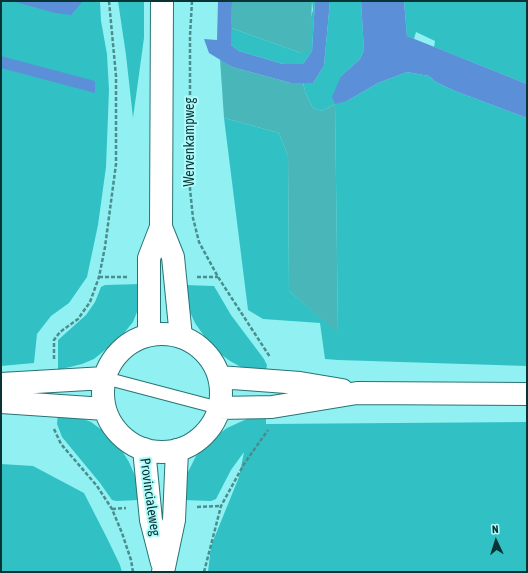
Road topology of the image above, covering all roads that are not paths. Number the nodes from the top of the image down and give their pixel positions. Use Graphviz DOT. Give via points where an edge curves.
graph roads {
  1 [pos="162,1"];
  2 [pos="161,228"];
  3 [pos="149,335"];
  4 [pos="181,337"];
  5 [pos="219,377"];
  6 [pos="104,378"];
  7 [pos="1,384"];
  8 [pos="357,393"];
  9 [pos="527,394"];
  10 [pos="1,402"];
  11 [pos="219,408"];
  12 [pos="105,409"];
  13 [pos="144,449"];
  14 [pos="177,450"];
  15 [pos="163,570"];
  1 -- 2 [label="main road, Wervenkampweg"];
  2 -- 3 [label="main road, Wervenkampweg" via="149,258"];
  2 -- 4 [label="main road, Wervenkampweg" via="173,257"];
  3 -- 4 [label="main road" via="171,334"];
  3 -- 6 [label="main road" via="134,341 122,350"];
  4 -- 5 [label="main road" via="201,348 215,366"];
  5 -- 8 [label="main road" via="300,383"];
  5 -- 11 [label="main road"];
  6 -- 7 [label="main road"];
  6 -- 11 [label="lane"];
  6 -- 12 [label="main road"];
  8 -- 9 [label="main road"];
  8 -- 11 [label="main road" via="272,407"];
  10 -- 12 [label="main road"];
  11 -- 14 [label="main road" via="204,435 187,447"];
  12 -- 13 [label="main road" via="116,430 134,445"];
  13 -- 14 [label="main road" via="155,452"];
  13 -- 15 [label="main road, Provincialeweg" via="151,520"];
  14 -- 15 [label="main road, Provincialeweg" via="174,520"];
}
